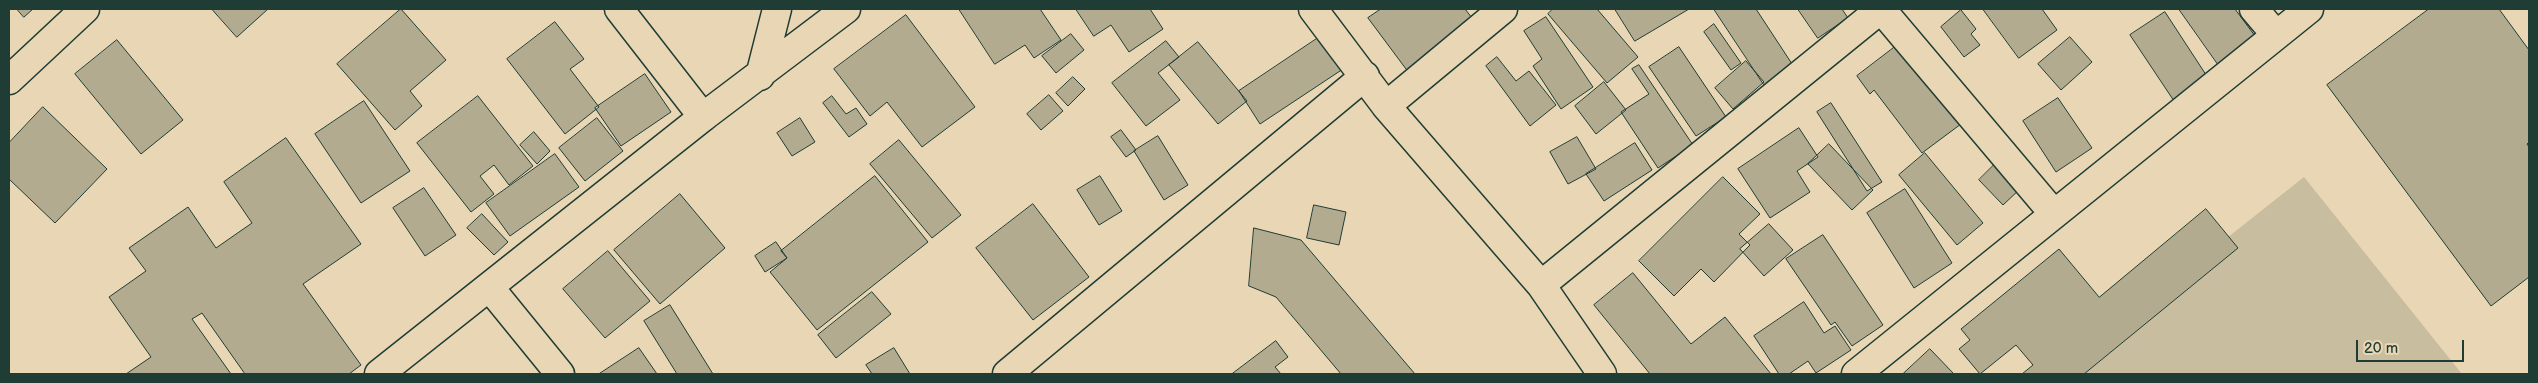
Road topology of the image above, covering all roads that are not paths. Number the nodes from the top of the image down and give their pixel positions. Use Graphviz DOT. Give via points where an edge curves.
graph roads {
  1 [pos="85,9"];
  2 [pos="619,9"];
  3 [pos="777,9"];
  4 [pos="846,9"];
  5 [pos="1313,9"];
  6 [pos="1502,9"];
  7 [pos="1881,9"];
  8 [pos="2254,9"];
  9 [pos="2309,9"];
  10 [pos="2276,36"];
  11 [pos="760,76"];
  12 [pos="1365,76"];
  13 [pos="9,80"];
  14 [pos="1386,106"];
  15 [pos="703,117"];
  16 [pos="2054,214"];
  17 [pos="1541,285"];
  18 [pos="490,288"];
  19 [pos="379,374"];
  20 [pos="560,374"];
  21 [pos="1007,374"];
  22 [pos="1602,374"];
  23 [pos="1856,374"];
  1 -- 13 [label="street"];
  2 -- 15 [label="street"];
  3 -- 11 [label="street"];
  4 -- 11 [label="street"];
  5 -- 12 [label="street"];
  6 -- 14 [label="street"];
  7 -- 16 [label="street"];
  7 -- 17 [label="street"];
  8 -- 10 [label="street"];
  9 -- 10 [label="street"];
  10 -- 16 [label="street"];
  11 -- 15 [label="street"];
  12 -- 14 [label="street"];
  12 -- 21 [label="street"];
  14 -- 17 [label="street"];
  15 -- 18 [label="street"];
  16 -- 23 [label="street"];
  17 -- 22 [label="street"];
  18 -- 19 [label="street"];
  18 -- 20 [label="street"];
}
